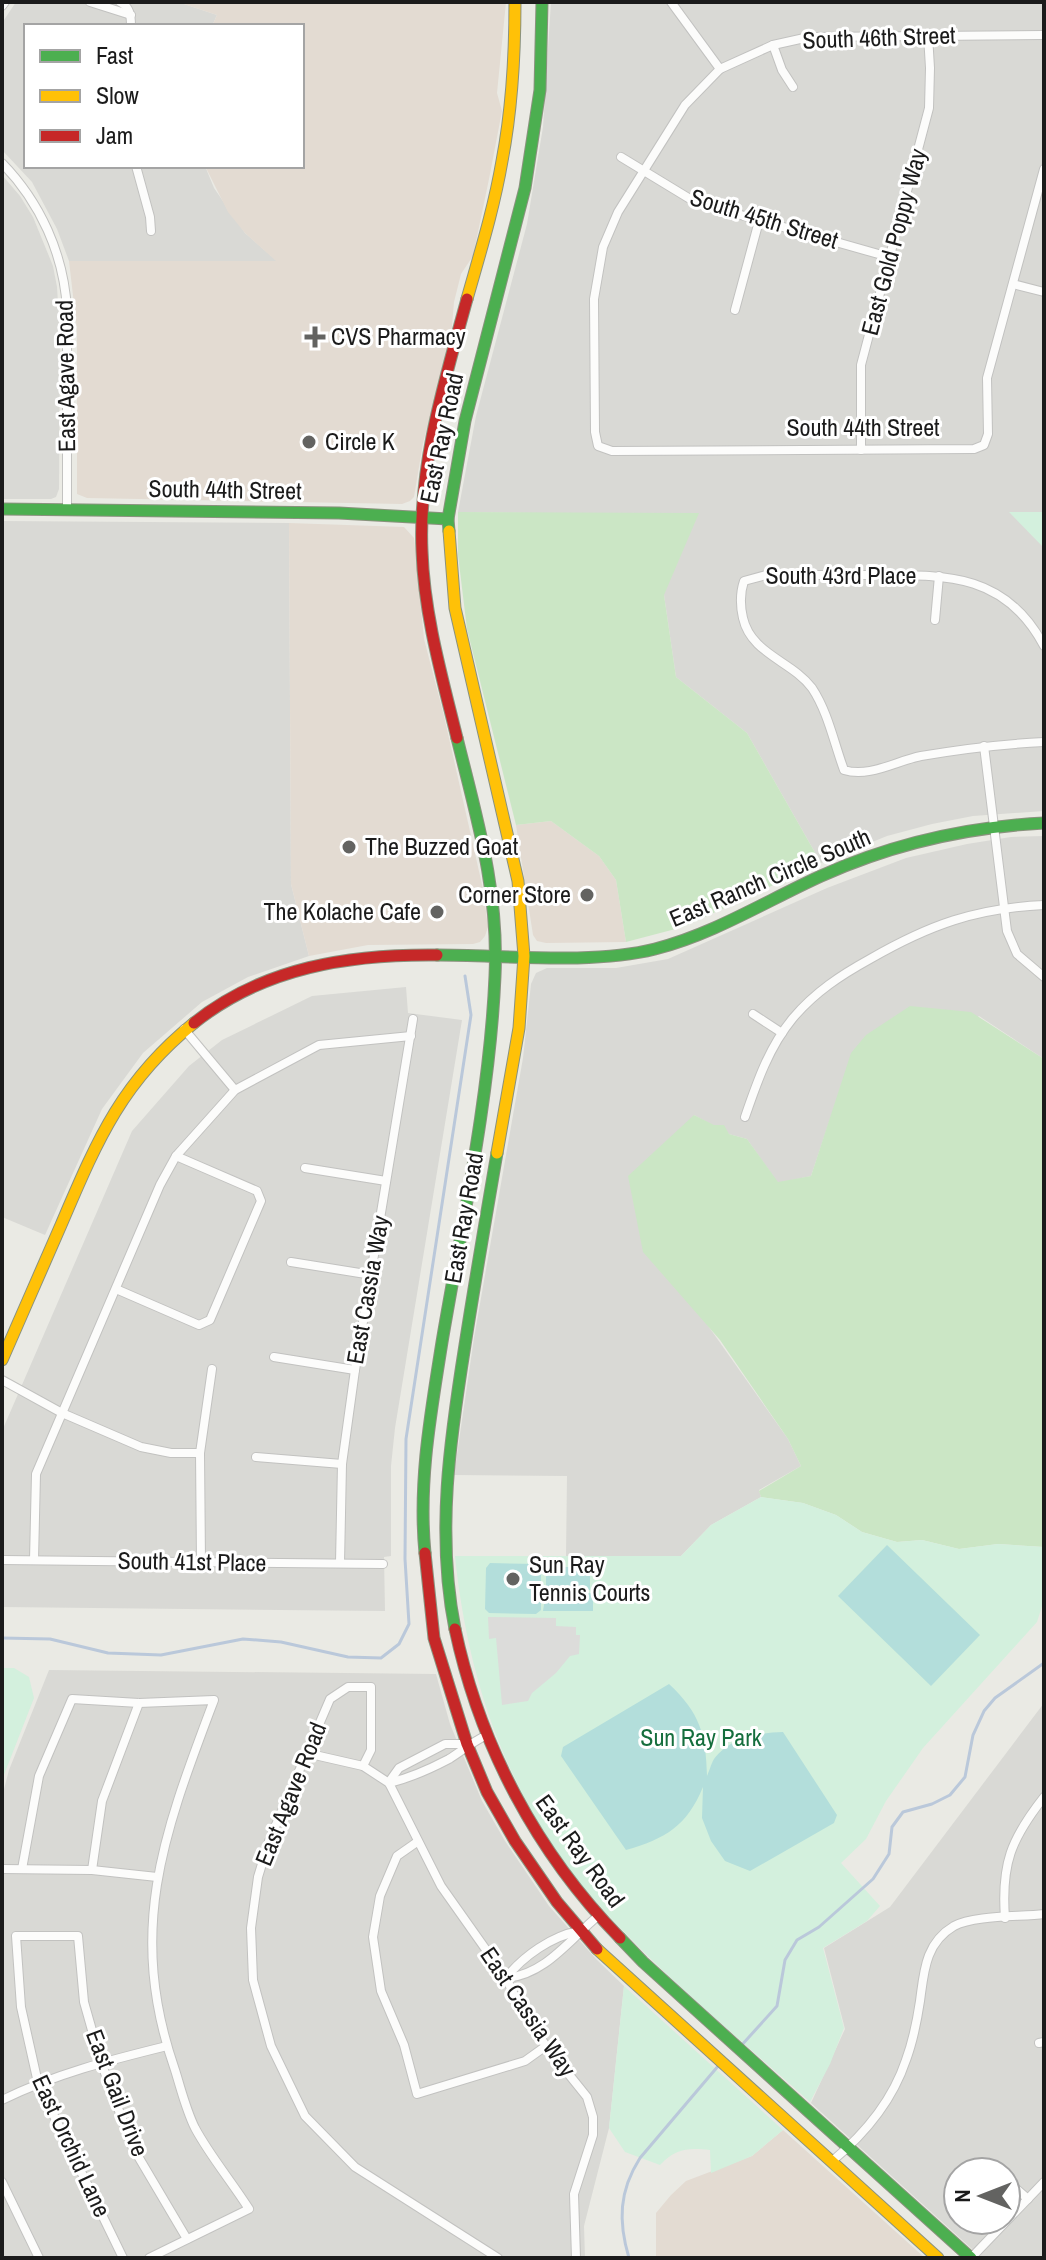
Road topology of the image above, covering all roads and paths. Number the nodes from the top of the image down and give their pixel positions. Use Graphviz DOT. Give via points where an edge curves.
graph roads {
  1 [pos="90,2"];
  2 [pos="120,2"];
  3 [pos="515,2"];
  4 [pos="542,2"];
  5 [pos="671,2"];
  6 [pos="131,15"];
  7 [pos="131,24"];
  8 [pos="928,35"];
  9 [pos="1044,35"];
  10 [pos="773,45"];
  11 [pos="720,69"];
  12 [pos="793,87"];
  13 [pos="621,157"];
  14 [pos="2,163"];
  15 [pos="137,168"];
  16 [pos="1044,169"];
  17 [pos="643,171"];
  18 [pos="759,221"];
  19 [pos="151,231"];
  20 [pos="889,257"];
  21 [pos="1013,284"];
  22 [pos="1044,292"];
  23 [pos="735,310"];
  24 [pos="861,450"];
  25 [pos="2,509"];
  26 [pos="67,510"];
  27 [pos="422,517"];
  28 [pos="448,519"];
  29 [pos="939,576"];
  30 [pos="935,620"];
  31 [pos="1044,646"];
  32 [pos="1044,742"];
  33 [pos="984,746"];
  34 [pos="1044,823"];
  35 [pos="993,826"];
  36 [pos="1044,905"];
  37 [pos="1004,908"];
  38 [pos="497,956"];
  39 [pos="524,956"];
  40 [pos="1044,977"];
  41 [pos="753,1014"];
  42 [pos="413,1019"];
  43 [pos="184,1029"];
  44 [pos="782,1033"];
  45 [pos="411,1036"];
  46 [pos="235,1090"];
  47 [pos="745,1117"];
  48 [pos="176,1156"];
  49 [pos="305,1168"];
  50 [pos="386,1181"];
  51 [pos="464,1214"];
  52 [pos="486,1217"];
  53 [pos="291,1262"];
  54 [pos="372,1275"];
  55 [pos="116,1289"];
  56 [pos="274,1357"];
  57 [pos="2,1360"];
  58 [pos="212,1369"];
  59 [pos="355,1370"];
  60 [pos="2,1380"];
  61 [pos="62,1413"];
  62 [pos="200,1453"];
  63 [pos="256,1457"];
  64 [pos="342,1464"];
  65 [pos="2,1560"];
  66 [pos="34,1560"];
  67 [pos="201,1562"];
  68 [pos="340,1563"];
  69 [pos="383,1564"];
  70 [pos="139,1703"];
  71 [pos="487,1735"];
  72 [pos="467,1744"];
  73 [pos="306,1753"];
  74 [pos="363,1766"];
  75 [pos="389,1783"];
  76 [pos="1044,1797"];
  77 [pos="417,1842"];
  78 [pos="2,1869"];
  79 [pos="22,1869"];
  80 [pos="92,1870"];
  81 [pos="157,1877"];
  82 [pos="1044,1914"];
  83 [pos="598,1916"];
  84 [pos="1005,1918"];
  85 [pos="579,1931"];
  86 [pos="16,1936"];
  87 [pos="506,1978"];
  88 [pos="167,2046"];
  89 [pos="546,2046"];
  90 [pos="101,2062"];
  91 [pos="38,2083"];
  92 [pos="2,2100"];
  93 [pos="848,2148"];
  94 [pos="831,2162"];
  95 [pos="2,2182"];
  96 [pos="1044,2182"];
  97 [pos="1022,2194"];
  98 [pos="1028,2199"];
  99 [pos="187,2239"];
  100 [pos="39,2258"];
  101 [pos="123,2258"];
  102 [pos="149,2258"];
  103 [pos="498,2258"];
  104 [pos="576,2258"];
  105 [pos="938,2258"];
  106 [pos="971,2258"];
  1 -- 6 [label="street"];
  2 -- 6 [label="street"];
  3 -- 27 [label="main road, East Ray Road" via="512,84 499,179 436,420"];
  4 -- 28 [label="main road, East Ray Road" via="540,90 525,188 465,421"];
  5 -- 11 [label="street"];
  6 -- 7 [label="street"];
  8 -- 9 [label="street, South 46th Street"];
  8 -- 10 [label="street, South 46th Street" via="809,37"];
  8 -- 20 [label="street, East Gold Poppy Way" via="929,108"];
  10 -- 11 [label="street, South 46th Street"];
  10 -- 12 [label="street"];
  11 -- 17 [label="street" via="685,105"];
  13 -- 17 [label="street, South 45th Street"];
  14 -- 26 [label="street, East Agave Road" via="41,215 65,285"];
  15 -- 19 [label="street"];
  16 -- 21 [label="street"];
  17 -- 18 [label="street, South 45th Street" via="695,202"];
  17 -- 24 [label="street, South 44th Street" via="609,231 598,263 598,446 612,451"];
  18 -- 20 [label="street, South 45th Street"];
  18 -- 23 [label="street"];
  20 -- 24 [label="street, East Gold Poppy Way" via="861,365"];
  21 -- 22 [label="street"];
  21 -- 24 [label="street, South 44th Street" via="987,378 984,445"];
  25 -- 26 [label="main road, South 44th Street"];
  26 -- 27 [label="main road, South 44th Street"];
  27 -- 28 [label="main road, South 44th Street"];
  27 -- 38 [label="main road, East Ray Road" via="428,611 490,871"];
  28 -- 39 [label="main road, East Ray Road" via="455,608 515,864"];
  29 -- 30 [label="street, South 43rd Place"];
  29 -- 31 [label="street, South 43rd Place" via="962,579 1006,601"];
  29 -- 33 [label="street, South 43rd Place" via="766,575 744,581 740,597 745,628 758,646 809,685 844,770 856,774"];
  32 -- 33 [label="street"];
  33 -- 35 [label="street"];
  34 -- 35 [label="main road, East Ranch Circle South"];
  35 -- 37 [label="street"];
  35 -- 39 [label="main road, East Ranch Circle South" via="893,848 658,949 605,956"];
  36 -- 37 [label="street"];
  37 -- 40 [label="street" via="1017,954"];
  37 -- 44 [label="street" via="942,922 891,947 819,991"];
  38 -- 39 [label="main road, East Ranch Circle South"];
  38 -- 43 [label="main road, East Ranch Circle South" via="363,957 308,967 245,990"];
  38 -- 51 [label="main road, East Ray Road" via="493,1029"];
  39 -- 52 [label="main road, East Ray Road" via="519,1028"];
  41 -- 44 [label="street"];
  42 -- 45 [label="street, East Cassia Way"];
  43 -- 46 [label="street"];
  43 -- 57 [label="main road, East Ranch Circle South" via="144,1069 108,1119"];
  44 -- 47 [label="street"];
  45 -- 46 [label="street" via="319,1045"];
  45 -- 50 [label="street, East Cassia Way"];
  46 -- 48 [label="street"];
  48 -- 55 [label="street"];
  48 -- 55 [label="street" via="257,1191 261,1201 210,1320 199,1325"];
  49 -- 50 [label="street"];
  50 -- 54 [label="street, East Cassia Way"];
  51 -- 52 [label="main road"];
  51 -- 72 [label="main road, East Ray Road" via="430,1420 422,1521 434,1638"];
  52 -- 71 [label="main road, East Ray Road" via="447,1455 445,1521 457,1635"];
  53 -- 54 [label="street"];
  54 -- 59 [label="street, East Cassia Way"];
  55 -- 61 [label="street"];
  56 -- 59 [label="street"];
  58 -- 62 [label="street"];
  59 -- 64 [label="street, East Cassia Way"];
  60 -- 61 [label="street"];
  61 -- 62 [label="street" via="141,1447"];
  61 -- 66 [label="street" via="36,1474"];
  62 -- 67 [label="street"];
  63 -- 64 [label="street"];
  64 -- 68 [label="street, East Cassia Way"];
  65 -- 66 [label="street, South 41st Place"];
  66 -- 67 [label="street, South 41st Place"];
  67 -- 68 [label="street, South 41st Place"];
  68 -- 69 [label="street, South 41st Place"];
  70 -- 79 [label="street" via="72,1699 39,1776"];
  70 -- 80 [label="street" via="102,1801"];
  70 -- 81 [label="street" via="214,1700 174,1805"];
  71 -- 72 [label="street"];
  71 -- 83 [label="main road, East Ray Road" via="533,1829"];
  72 -- 75 [label="street" via="451,1758"];
  72 -- 75 [label="street" via="445,1744 399,1768"];
  72 -- 85 [label="main road, East Ray Road" via="515,1841"];
  73 -- 74 [label="street"];
  73 -- 74 [label="street, East Agave Road" via="330,1699 348,1687 371,1687 371,1750"];
  73 -- 103 [label="street, East Agave Road" via="269,1841 251,1928 253,1980 271,2046 305,2116 355,2167"];
  74 -- 75 [label="street"];
  75 -- 77 [label="street, East Cassia Way"];
  76 -- 84 [label="street" via="1008,1857"];
  77 -- 87 [label="street, East Cassia Way" via="441,1886"];
  77 -- 89 [label="street" via="397,1856 380,1896 373,1937 381,1991 417,2094 525,2061"];
  78 -- 79 [label="street"];
  79 -- 80 [label="street"];
  80 -- 81 [label="street"];
  81 -- 88 [label="street" via="151,1959"];
  82 -- 84 [label="street"];
  83 -- 85 [label="street"];
  83 -- 93 [label="main road, East Ray Road"];
  84 -- 93 [label="street" via="957,1924 937,1941 926,1959 905,2062 877,2116"];
  85 -- 87 [label="street" via="569,1945 524,1977"];
  85 -- 94 [label="main road, East Ray Road"];
  86 -- 90 [label="street, East Gail Drive" via="78,1936 84,2002"];
  86 -- 91 [label="street, East Orchid Lane" via="21,2007"];
  87 -- 89 [label="street, East Cassia Way"];
  88 -- 90 [label="street"];
  88 -- 99 [label="street" via="195,2127 249,2209"];
  89 -- 104 [label="street, East Cassia Way" via="587,2097 593,2117 589,2150 574,2194"];
  90 -- 91 [label="street"];
  90 -- 99 [label="street, East Gail Drive" via="132,2146"];
  91 -- 92 [label="street"];
  91 -- 101 [label="street, East Orchid Lane"];
  93 -- 94 [label="street"];
  93 -- 106 [label="main road, East Ray Road"];
  94 -- 105 [label="main road, East Ray Road"];
  95 -- 100 [label="street"];
  96 -- 98 [label="street"];
  97 -- 98 [label="street"];
  98 -- 106 [label="street"];
  99 -- 102 [label="street"];
}
